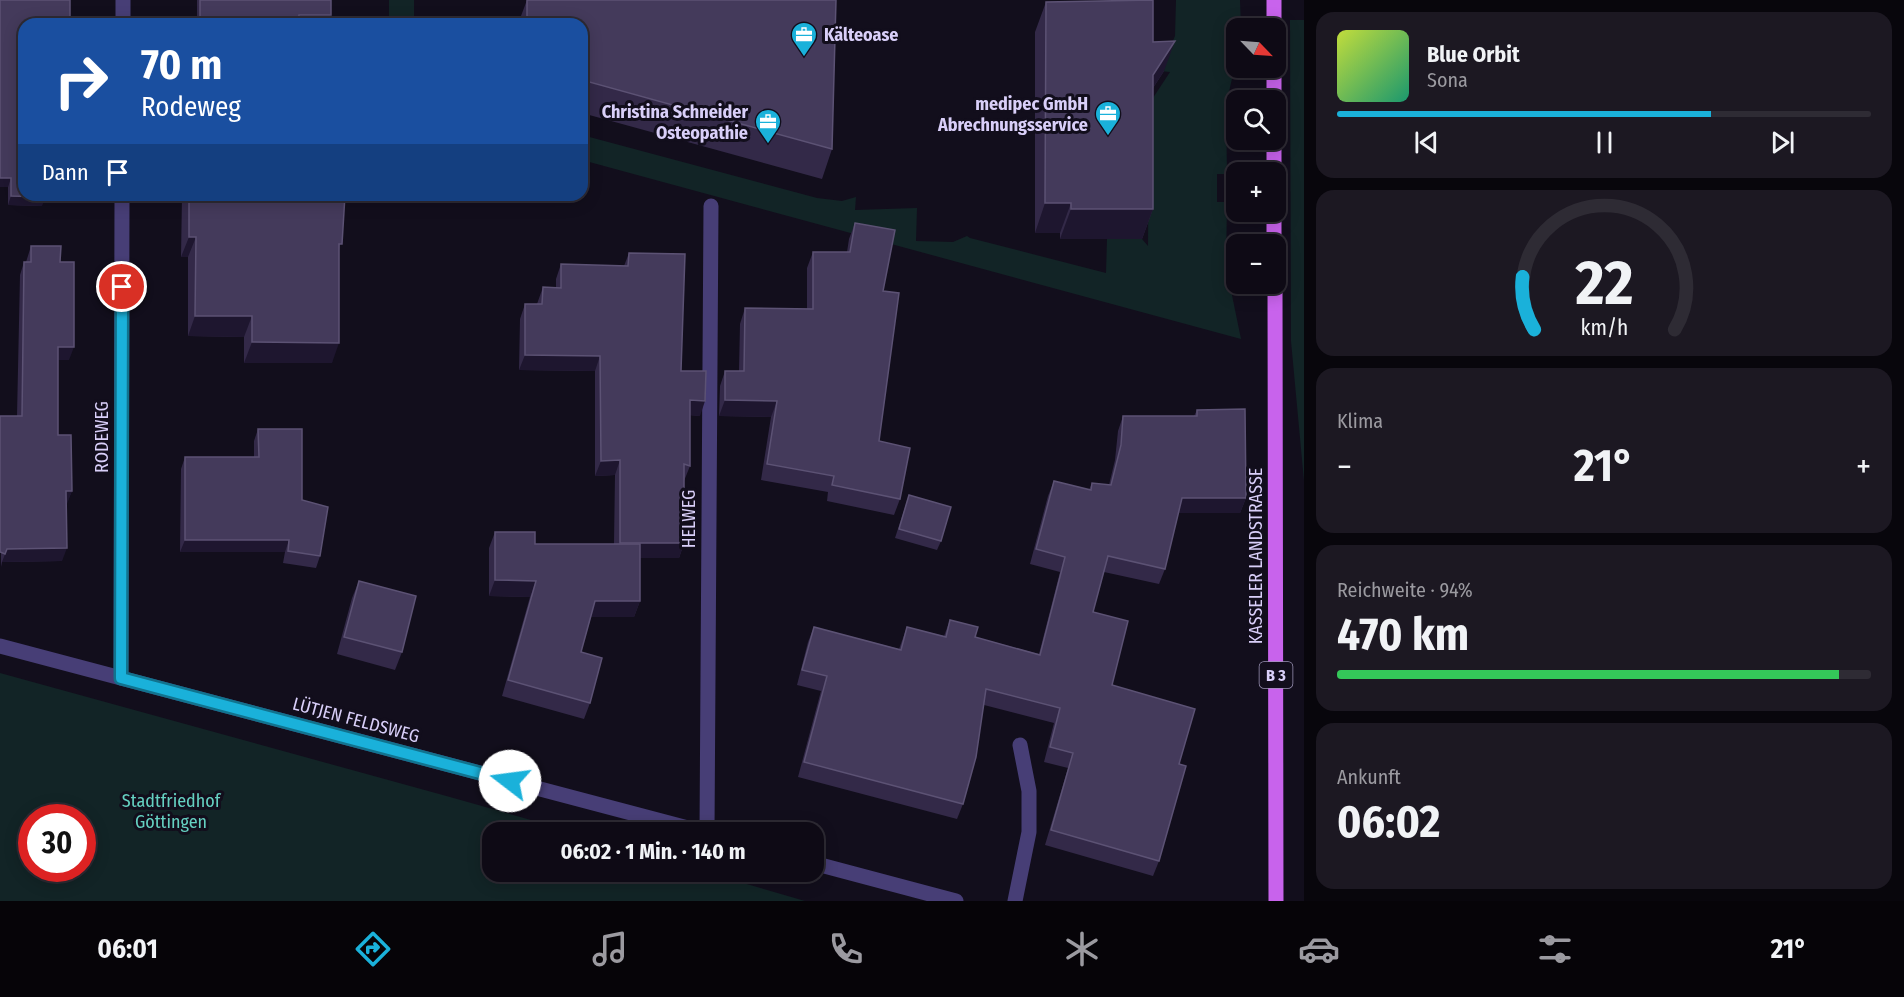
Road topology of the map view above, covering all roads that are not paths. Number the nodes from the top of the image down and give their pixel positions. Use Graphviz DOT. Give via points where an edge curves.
graph roads {
  1 [pos="123,0"];
  2 [pos="1274,0"];
  3 [pos="123,18"];
  4 [pos="1274,18"];
  5 [pos="122,201"];
  6 [pos="711,206"];
  7 [pos="1275,294"];
  8 [pos="0,646"];
  9 [pos="121,678"];
  10 [pos="1020,745"];
  11 [pos="667,822"];
  12 [pos="705,822"];
  13 [pos="824,867"];
  14 [pos="956,901"];
  15 [pos="1015,901"];
  16 [pos="1276,901"];
  1 -- 3 [label="street"];
  2 -- 4 [label="main road"];
  5 -- 9 [label="street, RODEWEG"];
  6 -- 12 [label="street, HELWEG"];
  7 -- 16 [label="main road, KASSELER LANDSTRASSE / B 3"];
  8 -- 9 [label="street, LÜTJEN FELDSWEG"];
  9 -- 11 [label="street, LÜTJEN FELDSWEG"];
  10 -- 15 [label="street" via="1029,791 1029,832"];
  13 -- 14 [label="street"];
}
